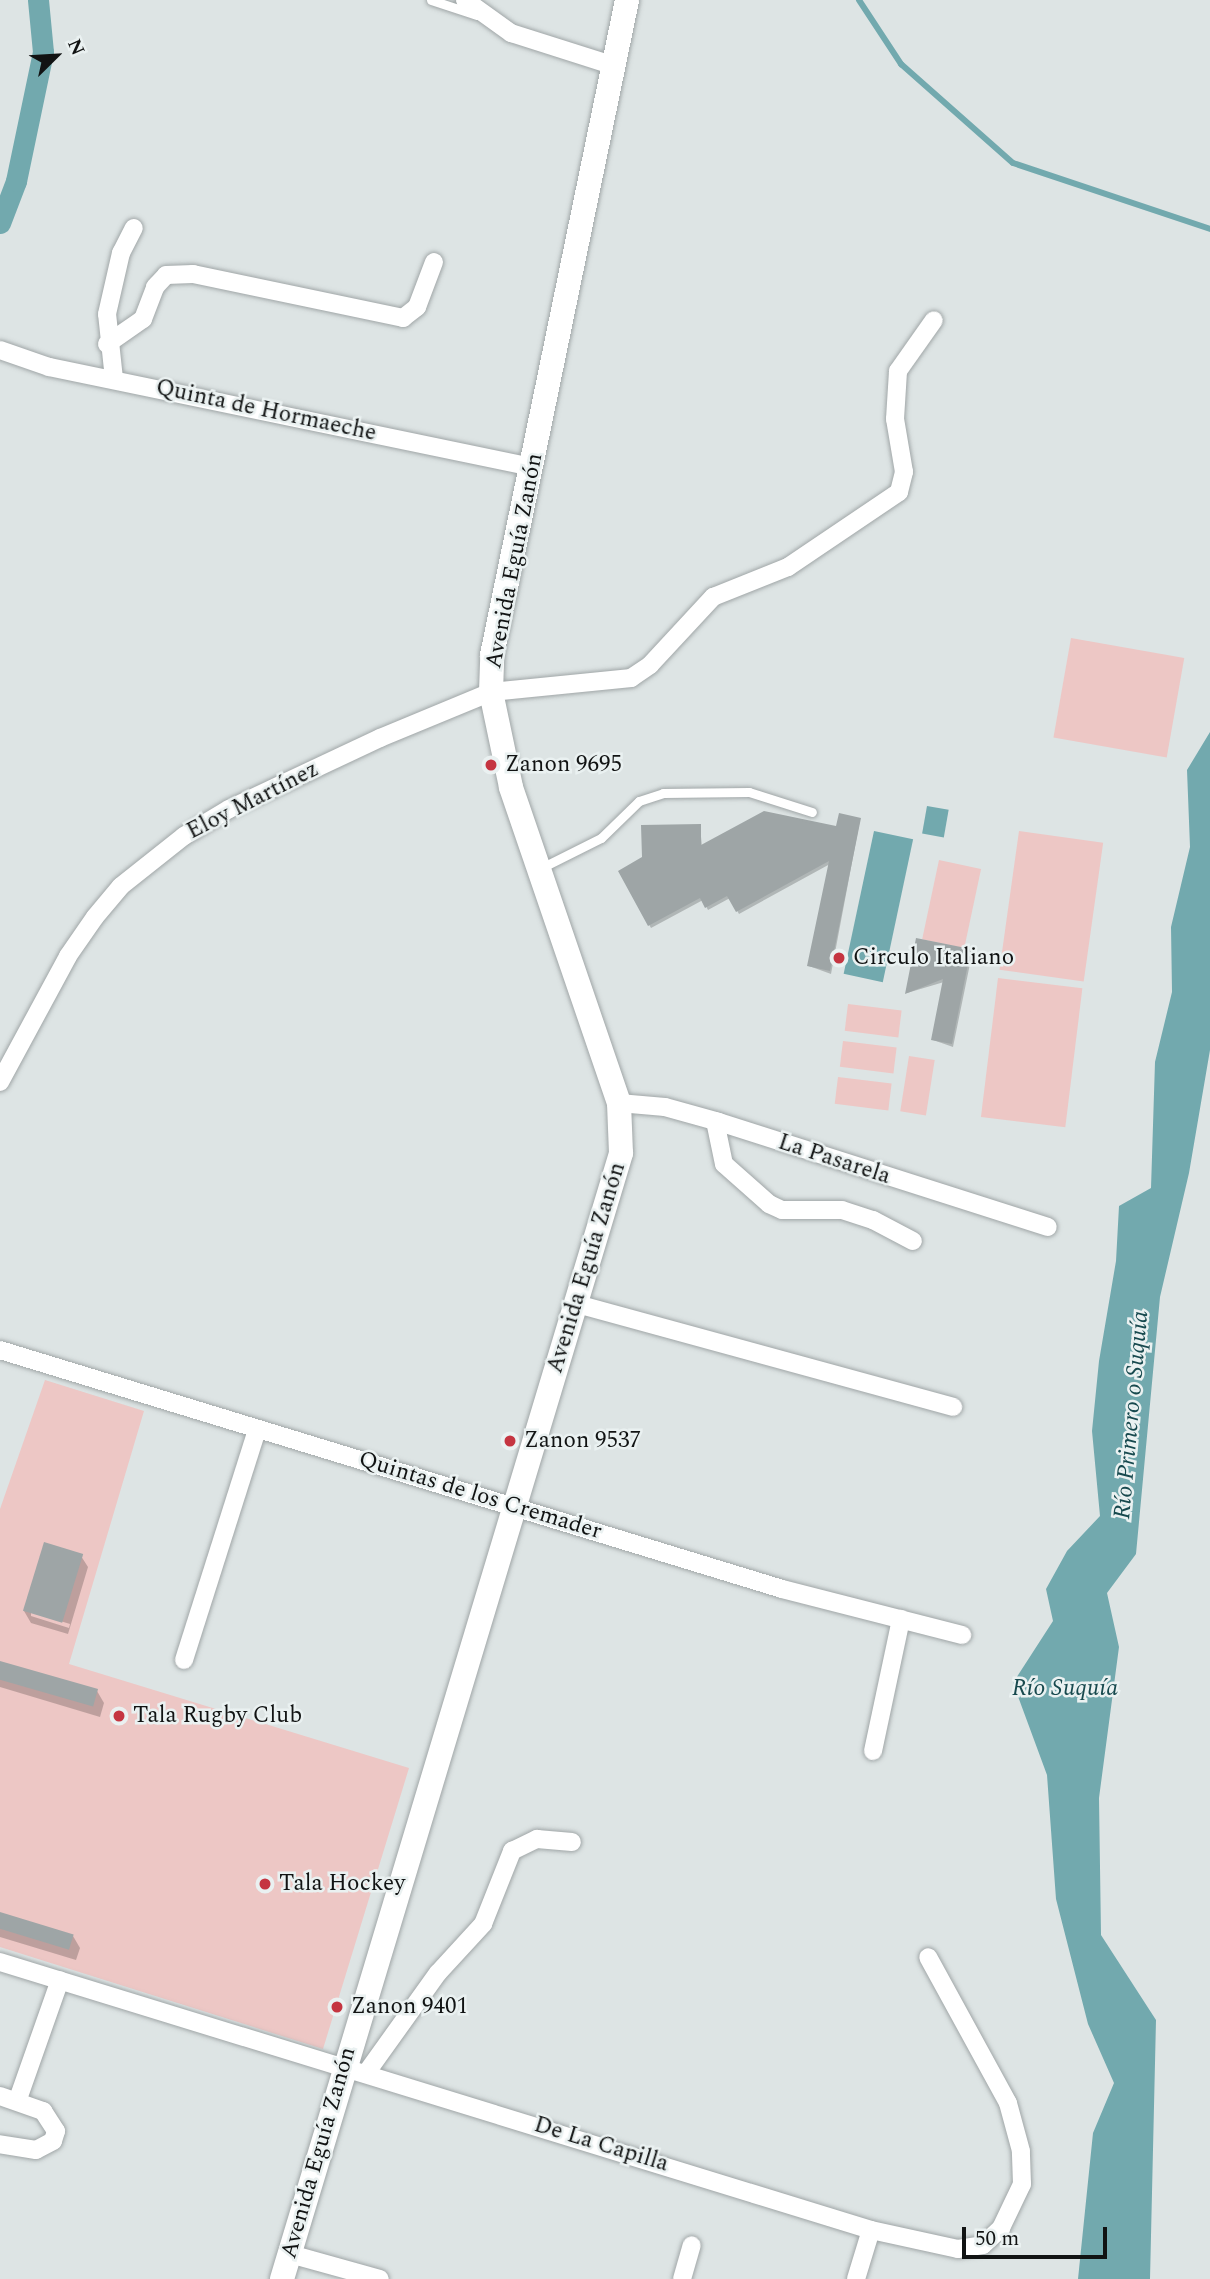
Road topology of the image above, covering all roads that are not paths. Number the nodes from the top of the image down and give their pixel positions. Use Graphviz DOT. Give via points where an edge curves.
graph roads {
  1 [pos="431,0"];
  2 [pos="465,0"];
  3 [pos="627,0"];
  4 [pos="489,19"];
  5 [pos="612,65"];
  6 [pos="134,228"];
  7 [pos="434,262"];
  8 [pos="934,320"];
  9 [pos="107,344"];
  10 [pos="0,349"];
  11 [pos="114,379"];
  12 [pos="533,467"];
  13 [pos="491,692"];
  14 [pos="812,812"];
  15 [pos="539,868"];
  16 [pos="0,1082"];
  17 [pos="619,1103"];
  18 [pos="715,1121"];
  19 [pos="1048,1227"];
  20 [pos="913,1241"];
  21 [pos="576,1304"];
  22 [pos="0,1350"];
  23 [pos="953,1407"];
  24 [pos="257,1430"];
  25 [pos="514,1505"];
  26 [pos="901,1619"];
  27 [pos="962,1634"];
  28 [pos="184,1660"];
  29 [pos="873,1751"];
  30 [pos="572,1842"];
  31 [pos="928,1957"];
  32 [pos="0,1962"];
  33 [pos="60,1980"];
  34 [pos="356,2068"];
  35 [pos="0,2096"];
  36 [pos="18,2099"];
  37 [pos="0,2144"];
  38 [pos="871,2230"];
  39 [pos="692,2245"];
  40 [pos="289,2254"];
  41 [pos="282,2279"];
  42 [pos="380,2279"];
  43 [pos="682,2279"];
  44 [pos="856,2279"];
  1 -- 4 [label="lane"];
  2 -- 4 [label="street"];
  3 -- 5 [label="main road, Avenida Eguía Zanón"];
  4 -- 5 [label="street" via="555,50"];
  5 -- 12 [label="main road, Avenida Eguía Zanón"];
  6 -- 9 [label="street" via="121,253 107,314"];
  7 -- 9 [label="street" via="417,307 403,318 193,274 166,275 155,287 143,319"];
  8 -- 13 [label="street, Eloy Martínez" via="898,371 895,419 904,472 899,492 788,567 713,597 650,665 631,678"];
  9 -- 11 [label="street"];
  10 -- 11 [label="street, Quinta de Hormaeche" via="50,366"];
  11 -- 12 [label="street, Quinta de Hormaeche"];
  12 -- 13 [label="main road, Avenida Eguía Zanón" via="492,655"];
  13 -- 15 [label="main road, Avenida Eguía Zanón" via="501,750"];
  13 -- 16 [label="street, Eloy Martínez" via="229,809 147,863 121,886 68,956"];
  14 -- 15 [label="lane" via="749,793 663,793 639,801 601,838"];
  15 -- 17 [label="main road, Avenida Eguía Zanón"];
  17 -- 18 [label="street, La Pasarela" via="666,1107"];
  17 -- 21 [label="main road, Avenida Eguía Zanón" via="624,1133 618,1171"];
  18 -- 19 [label="street, La Pasarela"];
  18 -- 20 [label="street" via="724,1164 769,1204 782,1210 842,1210"];
  21 -- 23 [label="street"];
  21 -- 25 [label="main road, Avenida Eguía Zanón"];
  22 -- 24 [label="street, Quintas de los Cremader"];
  24 -- 25 [label="street, Quintas de los Cremader"];
  24 -- 28 [label="street"];
  25 -- 26 [label="street, Quintas de los Cremader" via="782,1589"];
  25 -- 34 [label="main road, Avenida Eguía Zanón"];
  26 -- 27 [label="street, Quintas de los Cremader"];
  26 -- 29 [label="street"];
  30 -- 34 [label="street" via="537,1839 513,1851 482,1924"];
  31 -- 38 [label="street, De La Capilla" via="1008,2103 1021,2151 1022,2184 1001,2228 983,2245 958,2249"];
  32 -- 33 [label="street, De La Capilla"];
  33 -- 34 [label="street, De La Capilla"];
  33 -- 36 [label="street"];
  34 -- 38 [label="street, De La Capilla"];
  34 -- 40 [label="main road, Avenida Eguía Zanón"];
  35 -- 36 [label="street"];
  36 -- 37 [label="street" via="53,2120 53,2141 36,2150"];
  38 -- 44 [label="street"];
  39 -- 43 [label="street"];
  40 -- 41 [label="main road, Avenida Eguía Zanón"];
  40 -- 42 [label="street"];
}
